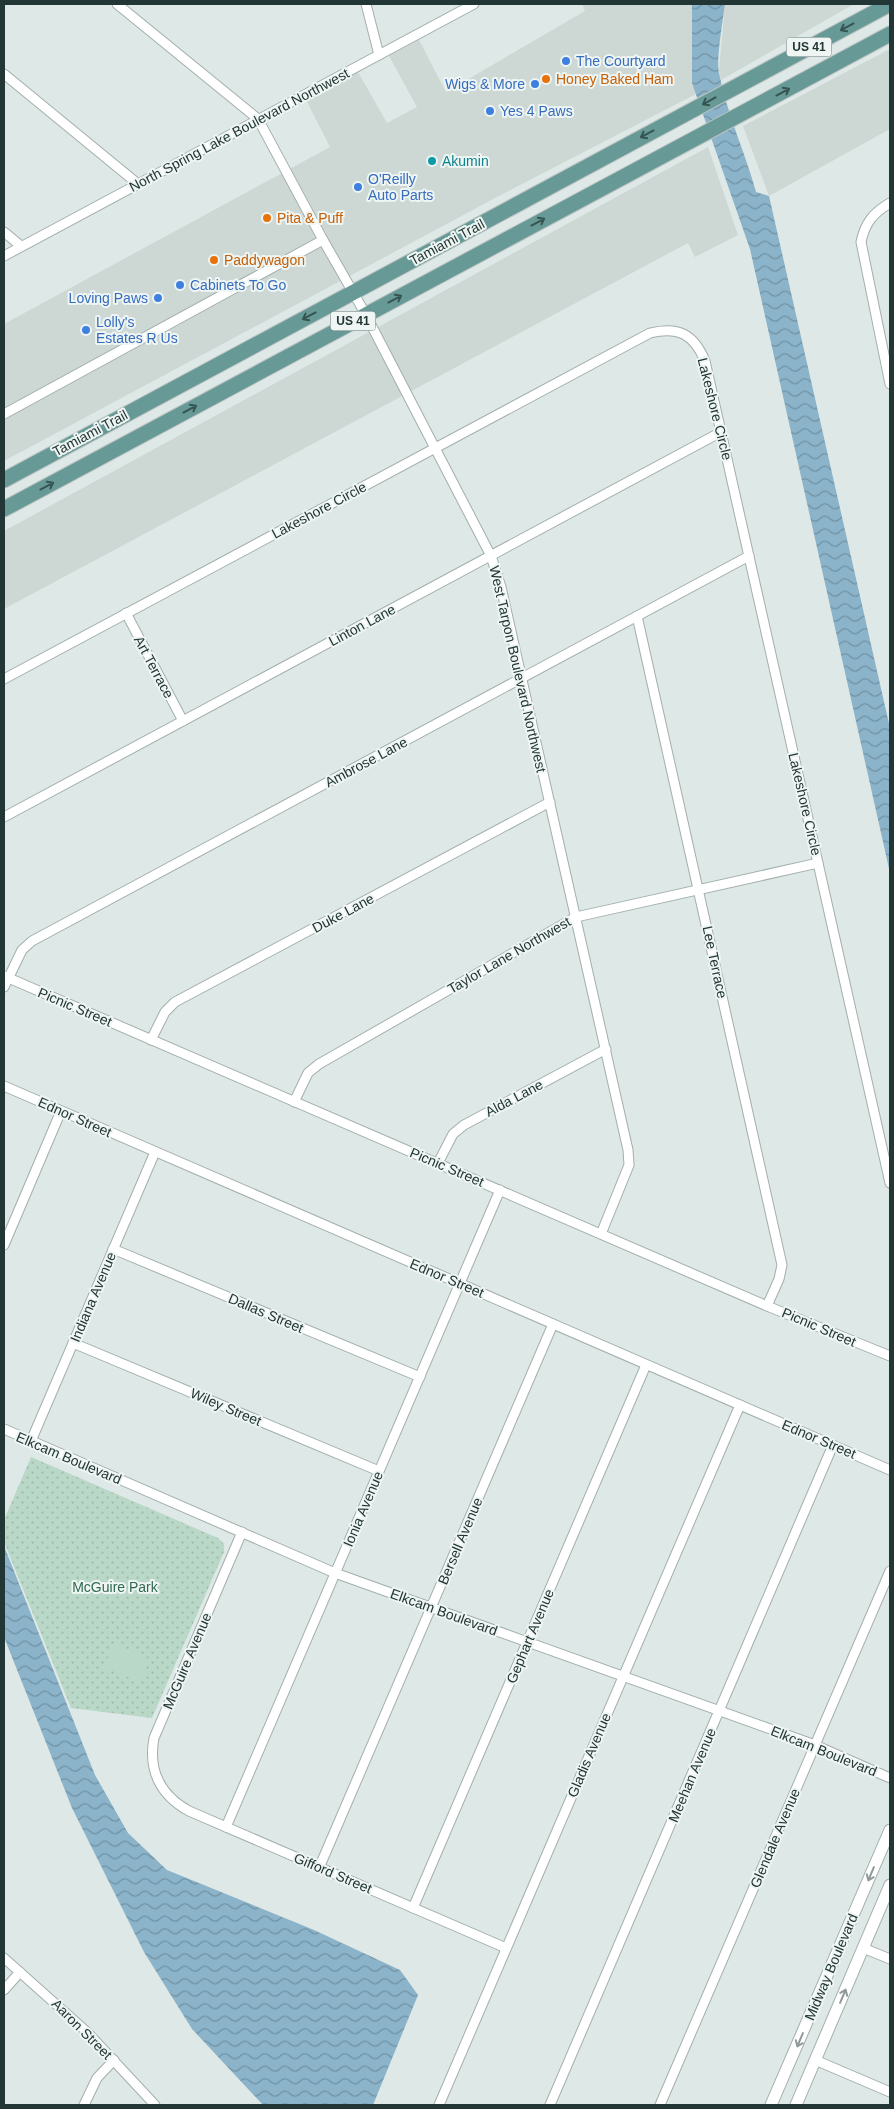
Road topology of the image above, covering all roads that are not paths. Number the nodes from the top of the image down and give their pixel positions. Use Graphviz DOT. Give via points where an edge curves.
graph roads {
  1 [pos="117,4"];
  2 [pos="366,4"];
  3 [pos="474,4"];
  4 [pos="890,4"];
  5 [pos="890,34"];
  6 [pos="379,55"];
  7 [pos="4,74"];
  8 [pos="258,119"];
  9 [pos="138,184"];
  10 [pos="890,203"];
  11 [pos="4,232"];
  12 [pos="323,240"];
  13 [pos="22,246"];
  14 [pos="4,256"];
  15 [pos="352,292"];
  16 [pos="366,315"];
  17 [pos="890,384"];
  18 [pos="4,414"];
  19 [pos="721,432"];
  20 [pos="434,448"];
  21 [pos="4,480"];
  22 [pos="4,509"];
  23 [pos="491,556"];
  24 [pos="749,556"];
  25 [pos="126,613"];
  26 [pos="637,616"];
  27 [pos="522,678"];
  28 [pos="4,679"];
  29 [pos="183,721"];
  30 [pos="550,802"];
  31 [pos="4,817"];
  32 [pos="818,863"];
  33 [pos="699,890"];
  34 [pos="576,918"];
  35 [pos="6,977"];
  36 [pos="4,988"];
  37 [pos="151,1040"];
  38 [pos="606,1049"];
  39 [pos="4,1086"];
  40 [pos="294,1102"];
  41 [pos="61,1111"];
  42 [pos="155,1152"];
  43 [pos="438,1163"];
  44 [pos="890,1182"];
  45 [pos="500,1190"];
  46 [pos="601,1234"];
  47 [pos="4,1245"];
  48 [pos="113,1250"];
  49 [pos="460,1284"];
  50 [pos="767,1306"];
  51 [pos="553,1324"];
  52 [pos="73,1343"];
  53 [pos="890,1356"];
  54 [pos="646,1365"];
  55 [pos="420,1377"];
  56 [pos="740,1405"];
  57 [pos="4,1429"];
  58 [pos="30,1441"];
  59 [pos="833,1446"];
  60 [pos="890,1470"];
  61 [pos="379,1471"];
  62 [pos="242,1532"];
  63 [pos="890,1570"];
  64 [pos="335,1573"];
  65 [pos="431,1607"];
  66 [pos="527,1642"];
  67 [pos="623,1676"];
  68 [pos="719,1711"];
  69 [pos="815,1745"];
  70 [pos="890,1778"];
  71 [pos="164,1792"];
  72 [pos="226,1827"];
  73 [pos="890,1830"];
  74 [pos="320,1868"];
  75 [pos="890,1885"];
  76 [pos="413,1908"];
  77 [pos="506,1948"];
  78 [pos="863,1948"];
  79 [pos="4,1958"];
  80 [pos="890,1959"];
  81 [pos="20,1972"];
  82 [pos="4,1990"];
  83 [pos="114,2060"];
  84 [pos="815,2060"];
  85 [pos="890,2092"];
  86 [pos="84,2105"];
  87 [pos="155,2105"];
  88 [pos="439,2105"];
  89 [pos="550,2105"];
  90 [pos="660,2105"];
  91 [pos="772,2105"];
  92 [pos="796,2105"];
  1 -- 8 [label="street, West Tarpon Boulevard Northwest"];
  2 -- 6 [label="street"];
  3 -- 6 [label="street, North Spring Lake Boulevard Northwest"];
  4 -- 15 [label="main road, Tamiami Trail / US 41, one-way"];
  16 -- 5 [label="main road, Tamiami Trail / US 41, one-way"];
  6 -- 8 [label="street, North Spring Lake Boulevard Northwest"];
  7 -- 9 [label="street"];
  8 -- 9 [label="street, North Spring Lake Boulevard Northwest"];
  8 -- 12 [label="street, West Tarpon Boulevard Northwest"];
  9 -- 13 [label="street, North Spring Lake Boulevard Northwest"];
  10 -- 17 [label="street" via="871,216 861,242"];
  11 -- 13 [label="street"];
  12 -- 15 [label="street, West Tarpon Boulevard Northwest"];
  12 -- 18 [label="street"];
  13 -- 14 [label="street, North Spring Lake Boulevard Northwest"];
  15 -- 16 [label="street, West Tarpon Boulevard Northwest"];
  15 -- 21 [label="main road, Tamiami Trail / US 41, one-way"];
  16 -- 20 [label="street, West Tarpon Boulevard Northwest"];
  22 -- 16 [label="main road, Tamiami Trail / US 41, one-way"];
  19 -- 20 [label="street, Lakeshore Circle" via="700,348 677,331 663,329 650,332"];
  19 -- 23 [label="street, Linton Lane"];
  19 -- 24 [label="street, Lakeshore Circle"];
  20 -- 23 [label="street, West Tarpon Boulevard Northwest"];
  20 -- 25 [label="street, Lakeshore Circle"];
  23 -- 27 [label="street, West Tarpon Boulevard Northwest"];
  23 -- 29 [label="street, Linton Lane"];
  24 -- 26 [label="street, Ambrose Lane"];
  24 -- 32 [label="street, Lakeshore Circle"];
  25 -- 28 [label="street, Lakeshore Circle"];
  25 -- 29 [label="street, Art Terrace"];
  26 -- 27 [label="street, Ambrose Lane"];
  26 -- 33 [label="street, Lee Terrace"];
  27 -- 30 [label="street, West Tarpon Boulevard Northwest"];
  27 -- 35 [label="street, Ambrose Lane" via="32,940"];
  29 -- 31 [label="street, Linton Lane"];
  30 -- 34 [label="street, West Tarpon Boulevard Northwest"];
  30 -- 37 [label="street, Duke Lane" via="176,1002 165,1012"];
  32 -- 33 [label="street, Taylor Lane Northwest"];
  32 -- 44 [label="street, Lakeshore Circle"];
  33 -- 34 [label="street, Taylor Lane Northwest"];
  33 -- 50 [label="street, Lee Terrace" via="782,1265"];
  34 -- 38 [label="street, West Tarpon Boulevard Northwest"];
  34 -- 40 [label="street, Taylor Lane Northwest" via="319,1064 308,1073"];
  35 -- 36 [label="street, Ambrose Lane"];
  35 -- 37 [label="street, Picnic Street"];
  37 -- 40 [label="street, Picnic Street"];
  38 -- 43 [label="street, Alda Lane" via="464,1125 452,1134"];
  38 -- 46 [label="street, West Tarpon Boulevard Northwest" via="629,1165"];
  39 -- 41 [label="street, Ednor Street"];
  40 -- 43 [label="street, Picnic Street"];
  41 -- 42 [label="street, Ednor Street"];
  41 -- 47 [label="street"];
  42 -- 48 [label="street, Indiana Avenue"];
  42 -- 49 [label="street, Ednor Street"];
  43 -- 45 [label="street, Picnic Street"];
  45 -- 46 [label="street, Picnic Street"];
  45 -- 49 [label="street, Ionia Avenue"];
  46 -- 50 [label="street, Picnic Street"];
  48 -- 52 [label="street, Indiana Avenue"];
  48 -- 55 [label="street, Dallas Street"];
  49 -- 51 [label="street, Ednor Street"];
  49 -- 55 [label="street, Ionia Avenue"];
  50 -- 53 [label="street, Picnic Street"];
  51 -- 54 [label="street, Ednor Street"];
  51 -- 65 [label="street, Bersell Avenue"];
  52 -- 58 [label="street, Indiana Avenue"];
  52 -- 61 [label="street, Wiley Street"];
  54 -- 56 [label="street, Ednor Street"];
  54 -- 66 [label="street, Gephart Avenue"];
  55 -- 61 [label="street, Ionia Avenue"];
  56 -- 59 [label="street, Ednor Street"];
  56 -- 67 [label="street, Gladis Avenue"];
  57 -- 58 [label="street, Elkcam Boulevard"];
  58 -- 62 [label="street, Elkcam Boulevard"];
  59 -- 60 [label="street, Ednor Street"];
  59 -- 68 [label="street, Meehan Avenue"];
  61 -- 64 [label="street, Ionia Avenue"];
  62 -- 64 [label="street, Elkcam Boulevard"];
  62 -- 71 [label="street, McGuire Avenue" via="154,1738 152,1763"];
  63 -- 69 [label="street, Glendale Avenue"];
  64 -- 65 [label="street, Elkcam Boulevard"];
  64 -- 72 [label="street, Ionia Avenue"];
  65 -- 66 [label="street, Elkcam Boulevard"];
  65 -- 74 [label="street, Bersell Avenue"];
  66 -- 67 [label="street, Elkcam Boulevard"];
  66 -- 76 [label="street, Gephart Avenue"];
  67 -- 68 [label="street, Elkcam Boulevard"];
  67 -- 77 [label="street, Gladis Avenue"];
  68 -- 69 [label="street, Elkcam Boulevard"];
  68 -- 89 [label="street, Meehan Avenue"];
  69 -- 70 [label="street, Elkcam Boulevard"];
  69 -- 90 [label="street, Glendale Avenue"];
  71 -- 72 [label="street, Gifford Street" via="178,1806"];
  72 -- 74 [label="street, Gifford Street"];
  73 -- 91 [label="street, Midway Boulevard, one-way"];
  74 -- 76 [label="street, Gifford Street"];
  75 -- 78 [label="street, Midway Boulevard"];
  76 -- 77 [label="street, Gifford Street"];
  77 -- 88 [label="street, Gladis Avenue"];
  78 -- 80 [label="street"];
  84 -- 78 [label="street, Midway Boulevard, one-way"];
  79 -- 81 [label="street, Aaron Street"];
  81 -- 82 [label="street"];
  81 -- 83 [label="street, Aaron Street"];
  83 -- 86 [label="street" via="97,2078"];
  83 -- 87 [label="street, Aaron Street"];
  84 -- 85 [label="street"];
  84 -- 92 [label="street, Midway Boulevard"];
}
